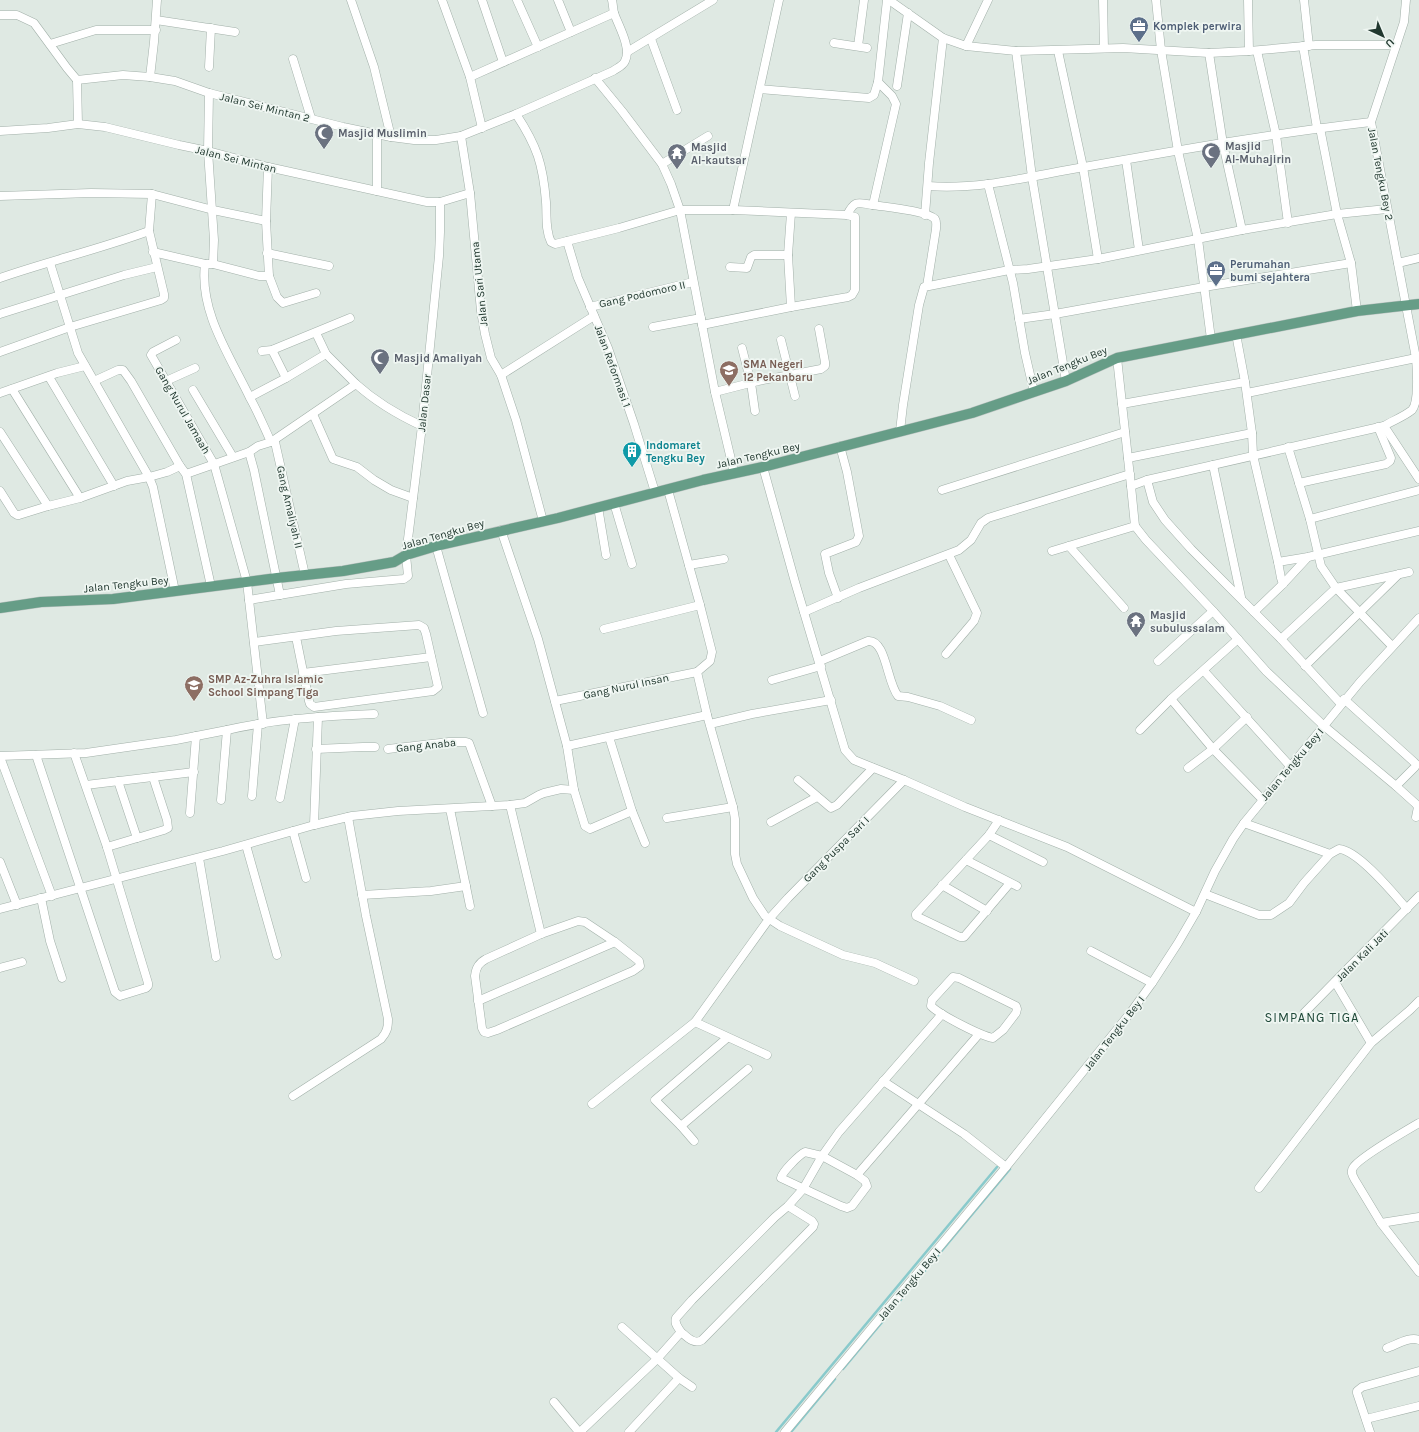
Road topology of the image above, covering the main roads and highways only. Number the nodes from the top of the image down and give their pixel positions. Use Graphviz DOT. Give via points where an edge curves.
graph roads {
  1 [pos="1419,304"];
  2 [pos="0,608"];
  1 -- 2 [label="main road, Jalan Tengku Bey" via="1357,311 1118,358 1066,381 972,413 764,467 734,472 436,546 406,555 394,562 346,571 113,599 40,602"];
}
